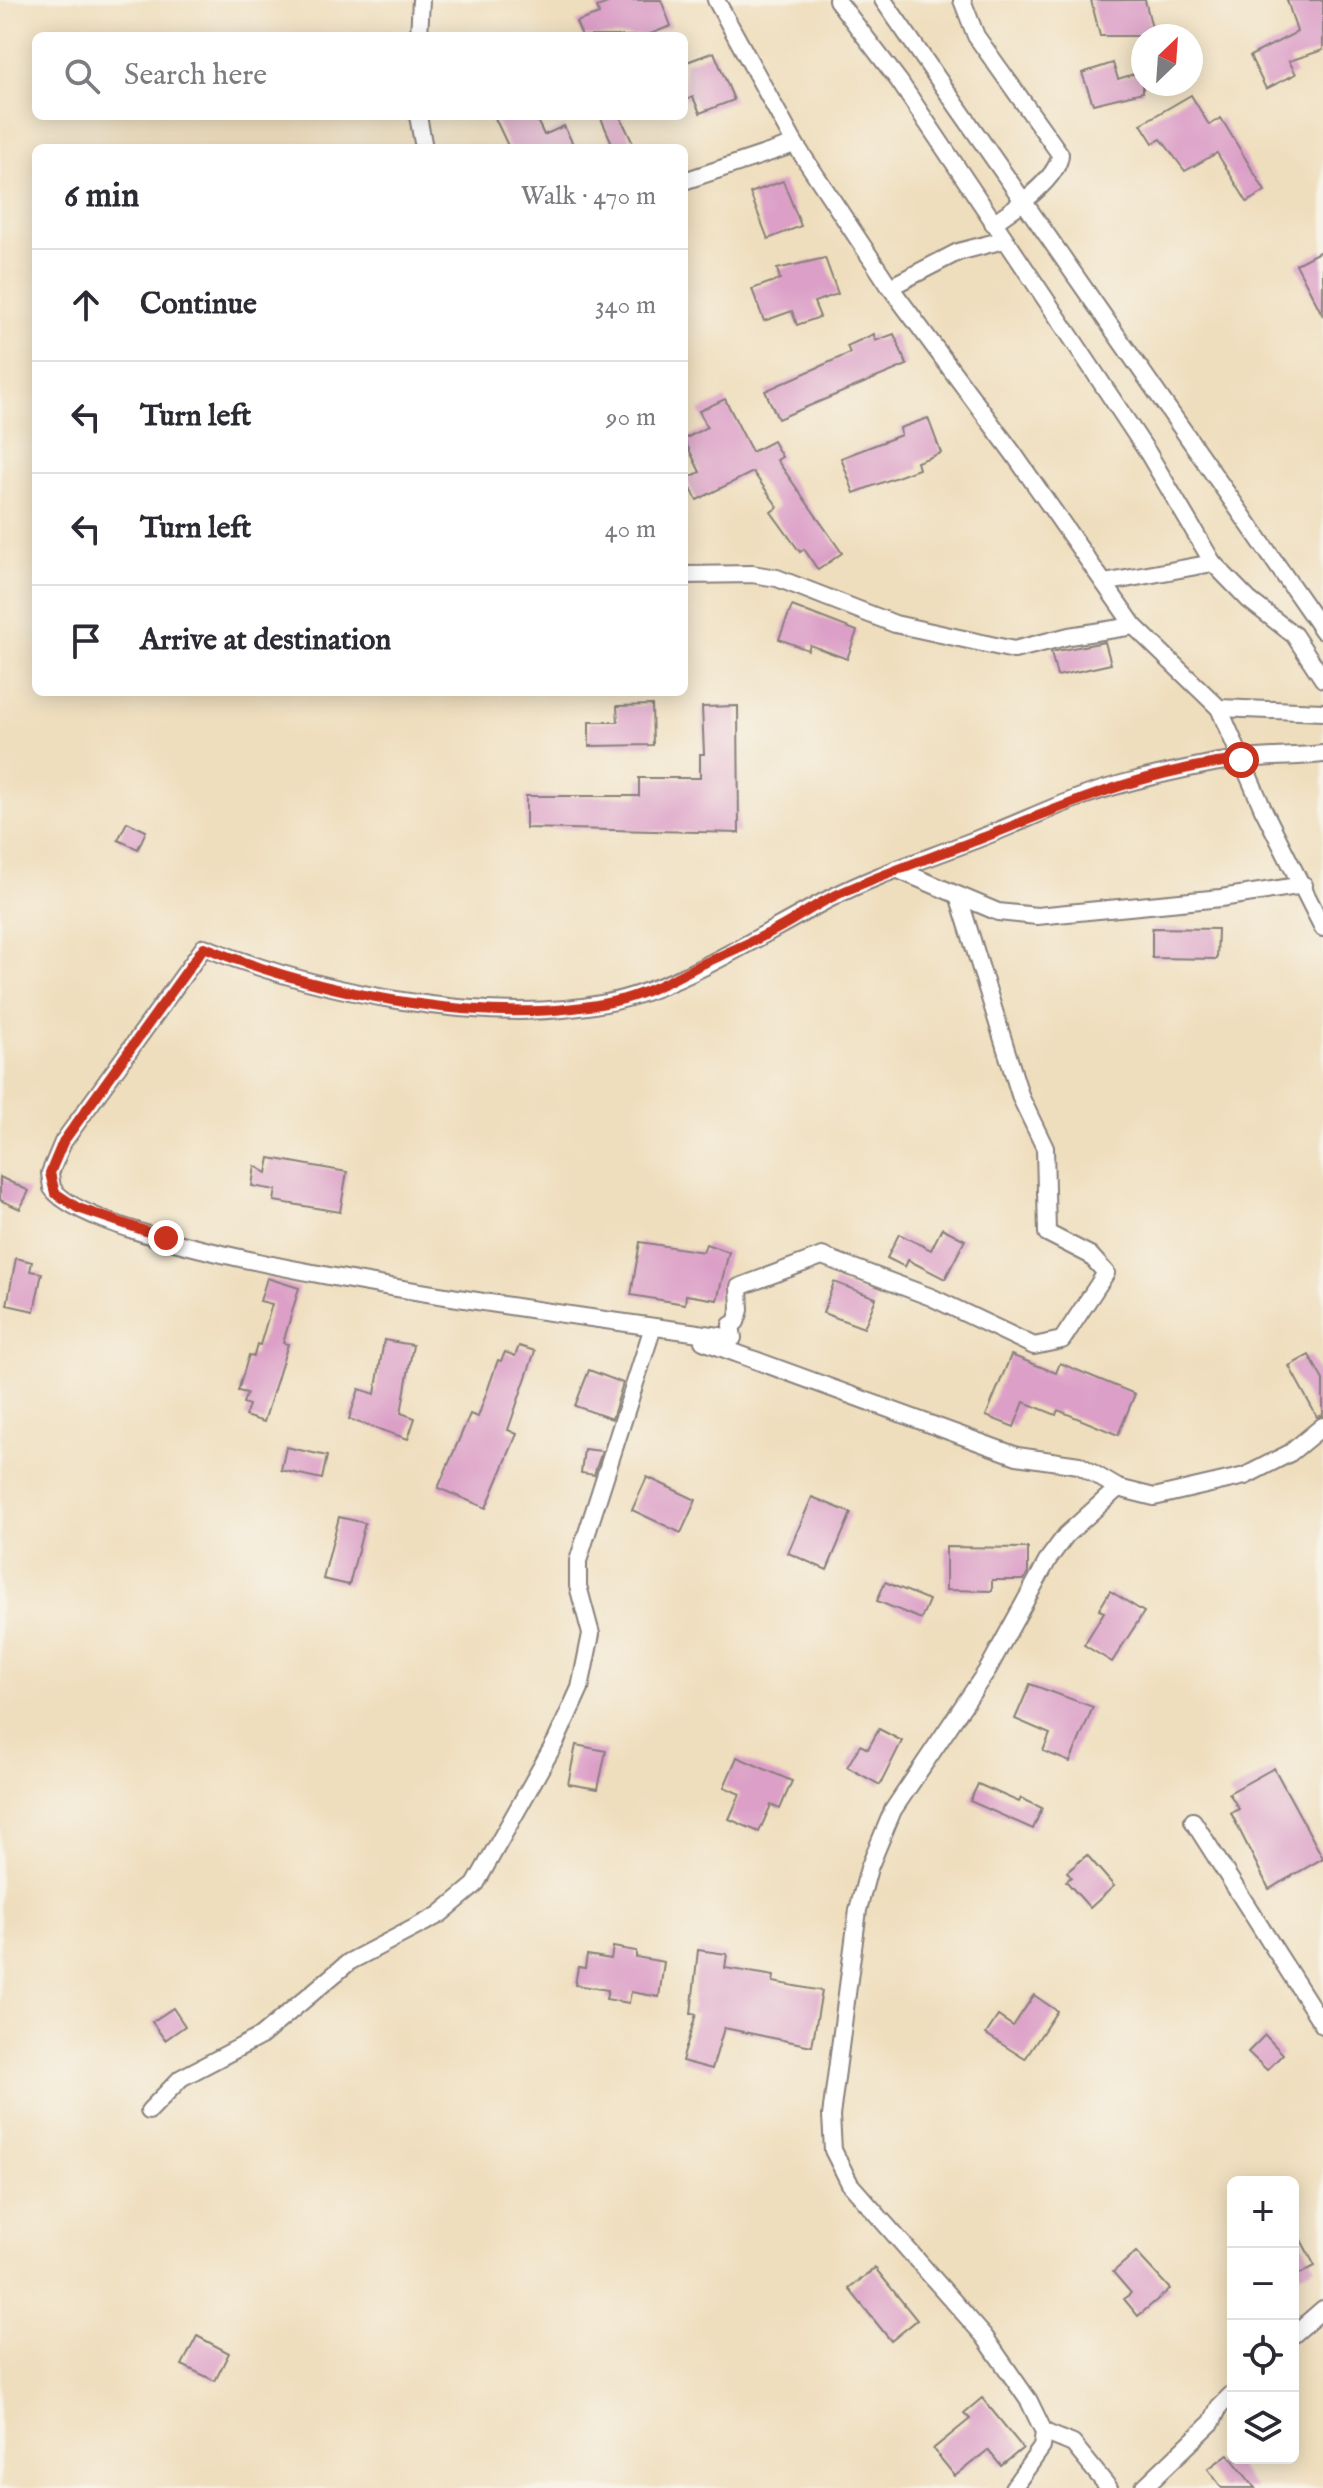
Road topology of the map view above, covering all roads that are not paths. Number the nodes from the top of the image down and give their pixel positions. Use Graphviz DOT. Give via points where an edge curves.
graph roads {
  1 [pos="421,0"];
  2 [pos="716,0"];
  3 [pos="837,0"];
  4 [pos="883,0"];
  5 [pos="962,0"];
  6 [pos="419,32"];
  7 [pos="419,120"];
  8 [pos="423,144"];
  9 [pos="795,144"];
  10 [pos="688,180"];
  11 [pos="1024,201"];
  12 [pos="993,223"];
  13 [pos="1004,240"];
  14 [pos="890,287"];
  15 [pos="1213,563"];
  16 [pos="688,575"];
  17 [pos="1104,583"];
  18 [pos="1134,626"];
  19 [pos="1323,631"];
  20 [pos="1323,679"];
  21 [pos="1219,708"];
  22 [pos="1323,712"];
  23 [pos="1323,754"];
  24 [pos="1241,760"];
  25 [pos="896,869"];
  26 [pos="1304,885"];
  27 [pos="1323,895"];
  28 [pos="959,898"];
  29 [pos="1321,921"];
  30 [pos="660,1329"];
  31 [pos="1323,1426"];
  32 [pos="1118,1488"];
  33 [pos="1193,1821"];
  34 [pos="1323,2025"];
  35 [pos="149,2111"];
  36 [pos="1323,2309"];
  37 [pos="1299,2330"];
  38 [pos="1227,2399"];
  39 [pos="1044,2432"];
  40 [pos="1013,2488"];
  41 [pos="1109,2488"];
  42 [pos="1143,2488"];
  1 -- 6 [label="street"];
  2 -- 9 [label="street"];
  3 -- 12 [label="street" via="878,51"];
  4 -- 11 [label="street"];
  5 -- 11 [label="street" via="976,36 1060,154 1055,170"];
  7 -- 8 [label="street"];
  9 -- 10 [label="street"];
  9 -- 14 [label="street"];
  11 -- 12 [label="street"];
  11 -- 19 [label="street"];
  12 -- 13 [label="street"];
  13 -- 14 [label="street" via="958,252"];
  13 -- 15 [label="street" via="1148,453"];
  14 -- 17 [label="street"];
  15 -- 17 [label="street"];
  15 -- 20 [label="street" via="1294,635"];
  16 -- 18 [label="street" via="777,578 895,624 1014,650"];
  17 -- 18 [label="street"];
  18 -- 21 [label="street"];
  21 -- 22 [label="street"];
  21 -- 24 [label="street"];
  23 -- 24 [label="street"];
  24 -- 25 [label="street" via="1089,795"];
  24 -- 26 [label="street"];
  25 -- 28 [label="street"];
  25 -- 30 [label="street" via="658,986 577,1008 446,1006 348,992 251,966 204,947 89,1102 50,1173 55,1193 78,1208 211,1250 417,1293"];
  26 -- 28 [label="street" via="1051,916 998,912"];
  26 -- 29 [label="street"];
  27 -- 29 [label="street"];
  28 -- 30 [label="street" via="1021,1098 1045,1148 1047,1233 1090,1255 1106,1273 1062,1340 1034,1346 931,1297 822,1256 739,1287 733,1338"];
  30 -- 32 [label="street" via="1017,1456 1079,1465"];
  30 -- 35 [label="street" via="578,1561 591,1645 580,1688 484,1872 461,1899 349,1962 261,2036 181,2078"];
  31 -- 32 [label="street" via="1290,1453 1245,1476 1154,1497"];
  32 -- 39 [label="street" via="1066,1535 1049,1558 988,1669 893,1810 858,1910 831,2116 833,2150 850,2184 984,2336"];
  33 -- 34 [label="street"];
  36 -- 37 [label="street"];
  38 -- 42 [label="street" via="1212,2422"];
  39 -- 40 [label="street" via="1036,2458"];
  39 -- 41 [label="street" via="1073,2444"];
}
